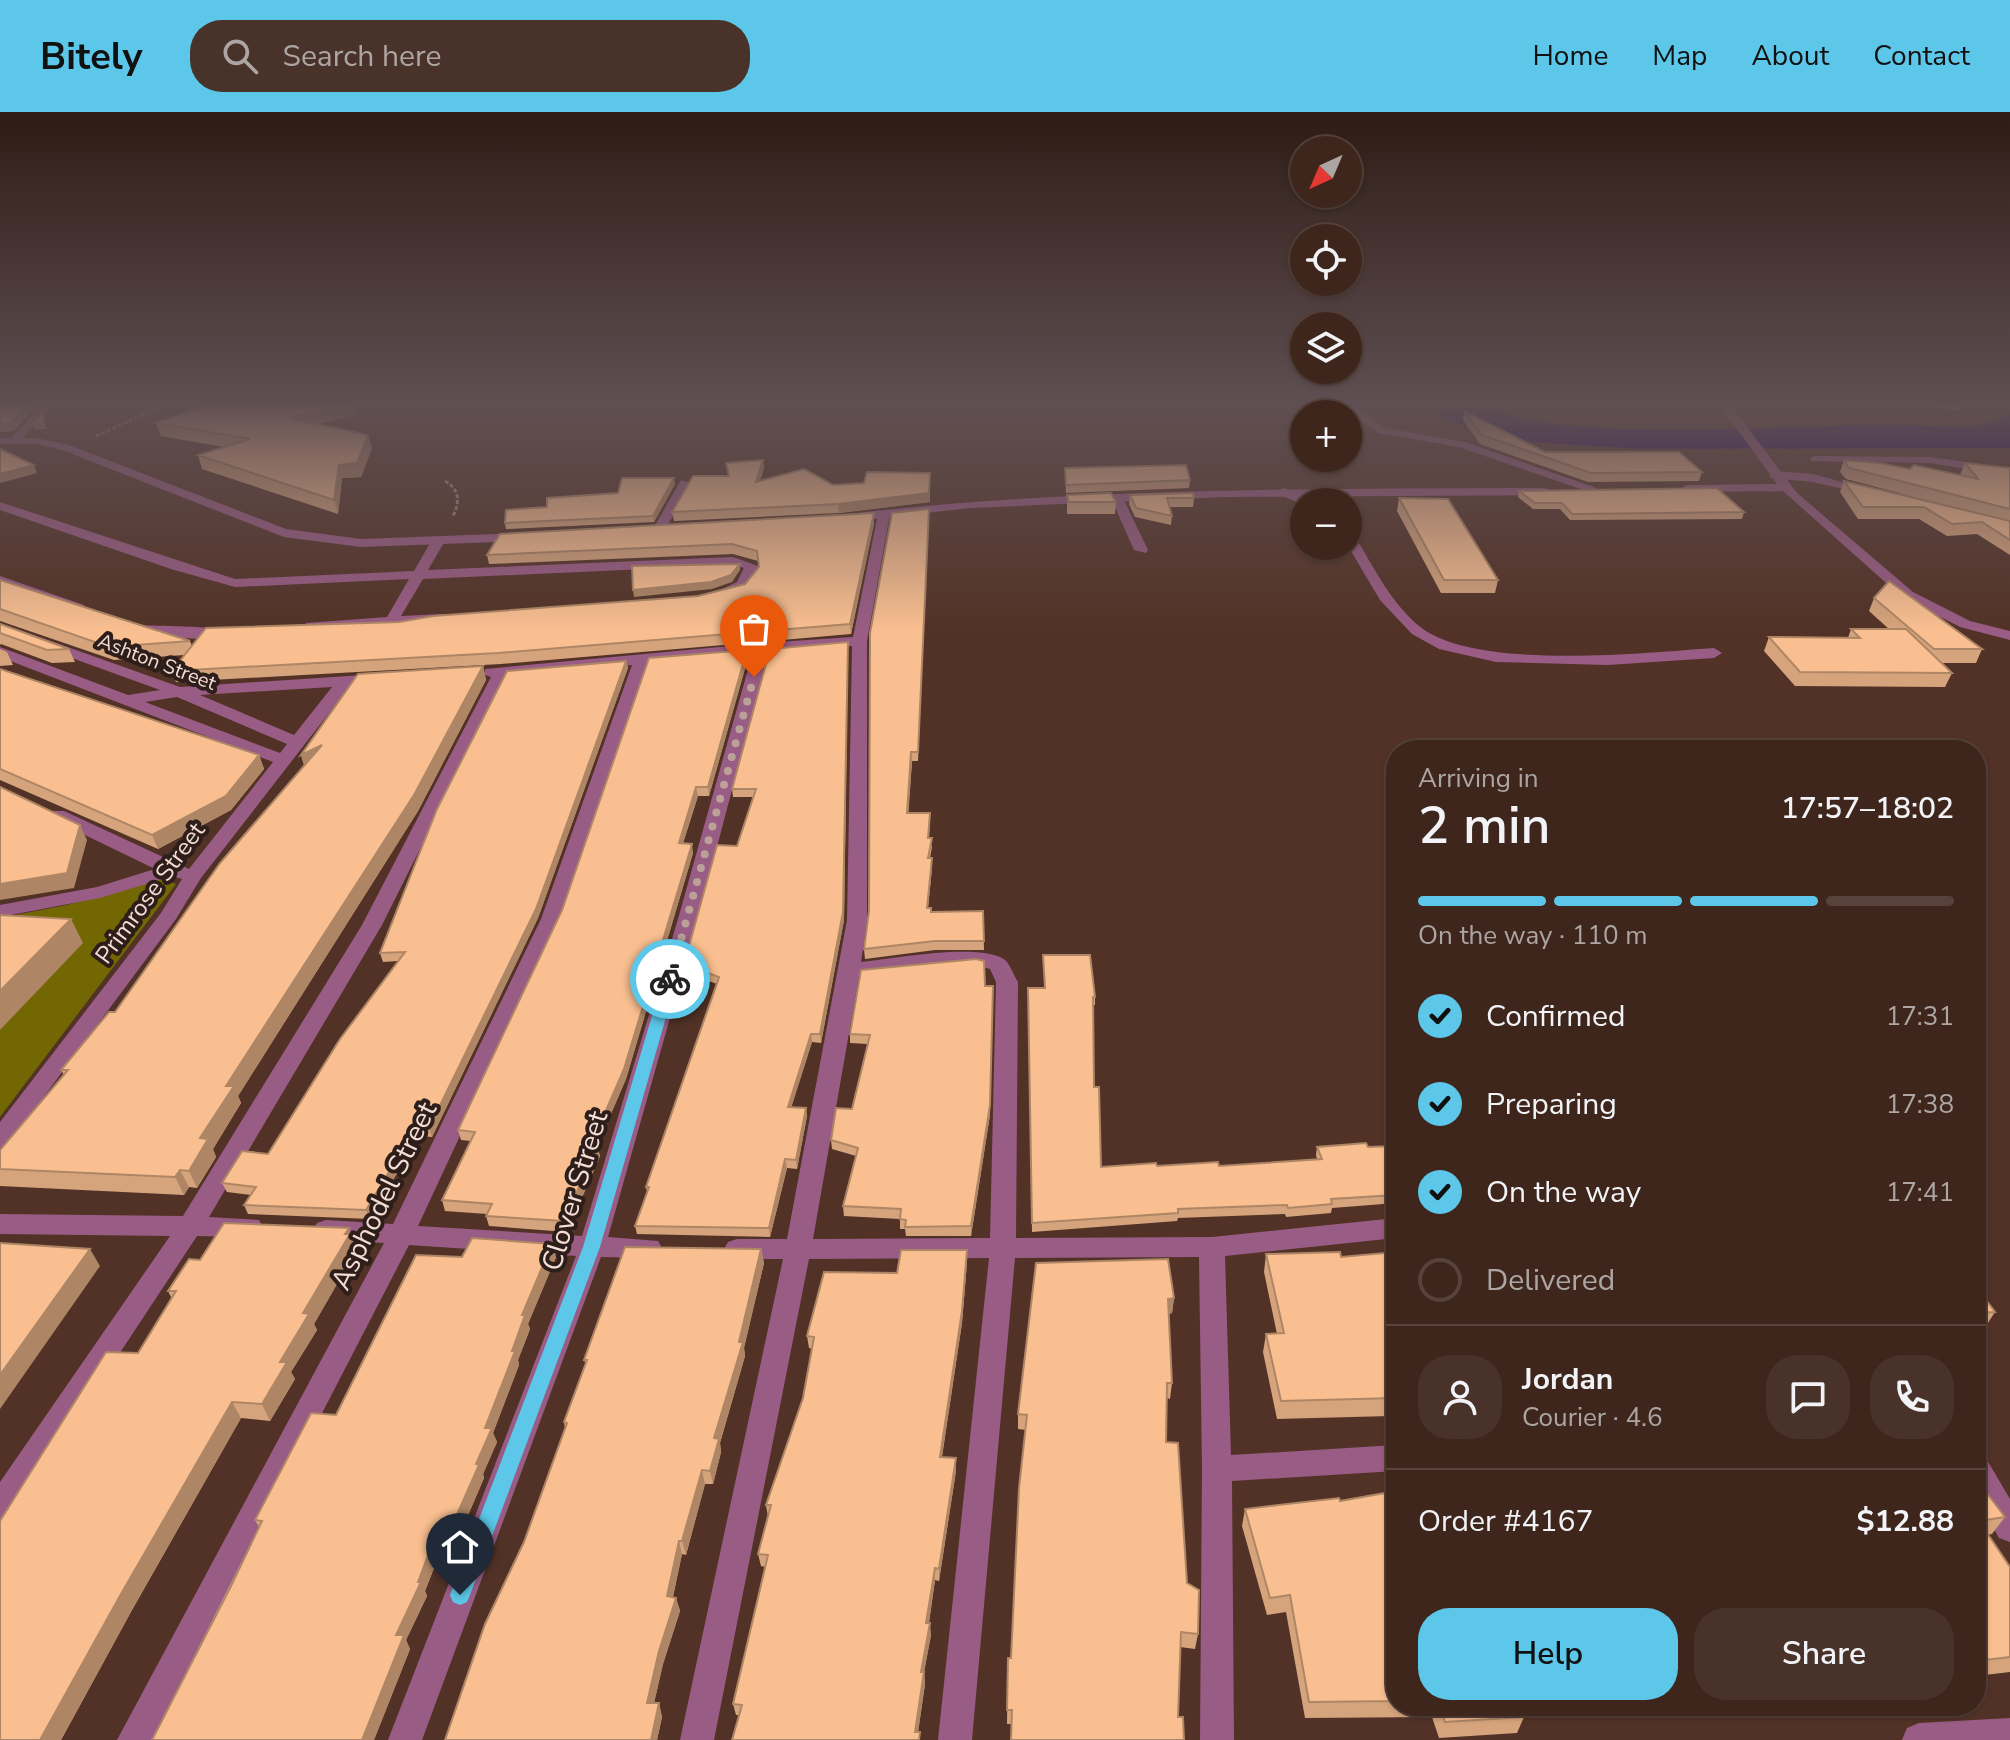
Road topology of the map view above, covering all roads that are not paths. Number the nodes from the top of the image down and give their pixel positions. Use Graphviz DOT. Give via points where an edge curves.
graph roads {
  1 [pos="146,479"];
  2 [pos="1570,479"];
  3 [pos="1779,479"];
  4 [pos="1817,479"];
  5 [pos="685,483"];
  6 [pos="1785,487"];
  7 [pos="1668,489"];
  8 [pos="1284,492"];
  9 [pos="1878,494"];
  10 [pos="1290,495"];
  11 [pos="1117,498"];
  12 [pos="0,506"];
  13 [pos="884,514"];
  14 [pos="839,520"];
  15 [pos="674,528"];
  16 [pos="659,529"];
  17 [pos="643,530"];
  18 [pos="533,536"];
  19 [pos="438,541"];
  20 [pos="1141,550"];
  21 [pos="1362,558"];
  22 [pos="416,577"];
  23 [pos="0,580"];
  24 [pos="712,597"];
  25 [pos="96,615"];
  26 [pos="461,617"];
  27 [pos="392,620"];
  28 [pos="122,626"];
  29 [pos="0,627"];
  30 [pos="302,627"];
  31 [pos="242,631"];
  32 [pos="2010,636"];
  33 [pos="860,641"];
  34 [pos="762,647"];
  35 [pos="0,652"];
  36 [pos="1714,653"];
  37 [pos="642,658"];
  38 [pos="501,672"];
  39 [pos="470,674"];
  40 [pos="392,678"];
  41 [pos="345,681"];
  42 [pos="179,692"];
  43 [pos="128,700"];
  44 [pos="297,742"];
  45 [pos="282,760"];
  46 [pos="43,808"];
  47 [pos="183,873"];
  48 [pos="0,911"];
  49 [pos="850,970"];
  50 [pos="0,1139"];
  51 [pos="0,1224"];
  52 [pos="191,1225"];
  53 [pos="1386,1229"];
  54 [pos="402,1233"];
  55 [pos="592,1247"];
  56 [pos="1003,1247"];
  57 [pos="1212,1247"];
  58 [pos="671,1248"];
  59 [pos="719,1249"];
  60 [pos="798,1250"];
  61 [pos="1386,1459"];
  62 [pos="1217,1469"];
  63 [pos="1986,1486"];
  64 [pos="0,1508"];
  65 [pos="2010,1528"];
  66 [pos="2010,1735"];
  67 [pos="134,1740"];
  68 [pos="405,1740"];
  69 [pos="697,1740"];
  70 [pos="955,1740"];
  71 [pos="1217,1740"];
  72 [pos="1919,1740"];
  1 -- 19 [label="street" via="284,533 361,543"];
  2 -- 8 [label="street" via="1605,490"];
  3 -- 6 [label="street"];
  4 -- 9 [label="street"];
  5 -- 16 [label="street"];
  6 -- 7 [label="street"];
  6 -- 32 [label="street" via="1908,595 1965,624"];
  8 -- 10 [label="street"];
  8 -- 11 [label="street"];
  11 -- 13 [label="street" via="969,504"];
  11 -- 20 [label="street"];
  12 -- 22 [label="street" via="235,583"];
  13 -- 14 [label="street"];
  13 -- 33 [label="street"];
  15 -- 16 [label="street"];
  16 -- 17 [label="street"];
  18 -- 19 [label="street"];
  19 -- 22 [label="street"];
  21 -- 36 [label="street" via="1385,597 1417,631 1444,646 1496,657 1608,660"];
  22 -- 24 [label="street" via="733,561 751,566 750,577 740,588"];
  22 -- 27 [label="street"];
  23 -- 25 [label="street"];
  26 -- 27 [label="street"];
  27 -- 30 [label="street"];
  28 -- 31 [label="street" via="181,633"];
  29 -- 42 [label="street, Ashton Street"];
  33 -- 34 [label="street"];
  33 -- 49 [label="street" via="857,920"];
  34 -- 37 [label="street"];
  34 -- 55 [label="street, Clover Street"];
  35 -- 43 [label="street, Ashton Street"];
  37 -- 38 [label="street"];
  37 -- 54 [label="street, Asphodel Street" via="551,919"];
  38 -- 39 [label="street"];
  38 -- 52 [label="street" via="372,925"];
  40 -- 41 [label="street"];
  41 -- 42 [label="street"];
  41 -- 44 [label="street, Primrose Street"];
  42 -- 43 [label="street"];
  42 -- 44 [label="street, Ashton Street"];
  43 -- 45 [label="street, Ashton Street"];
  44 -- 45 [label="street, Primrose Street"];
  45 -- 47 [label="street, Primrose Street"];
  46 -- 47 [label="street"];
  47 -- 48 [label="street"];
  47 -- 50 [label="street, Primrose Street" via="169,915"];
  49 -- 56 [label="street" via="978,958 998,965 1007,982"];
  49 -- 60 [label="street"];
  51 -- 52 [label="street"];
  52 -- 54 [label="street"];
  52 -- 64 [label="street"];
  53 -- 57 [label="street"];
  54 -- 55 [label="street"];
  54 -- 67 [label="street, Asphodel Street"];
  55 -- 58 [label="street"];
  55 -- 68 [label="street, Clover Street"];
  56 -- 57 [label="street"];
  56 -- 60 [label="street"];
  56 -- 70 [label="street"];
  57 -- 62 [label="street"];
  59 -- 60 [label="street"];
  60 -- 69 [label="street"];
  61 -- 62 [label="street"];
  62 -- 71 [label="street"];
  63 -- 65 [label="street"];
  66 -- 72 [label="street"];
}
